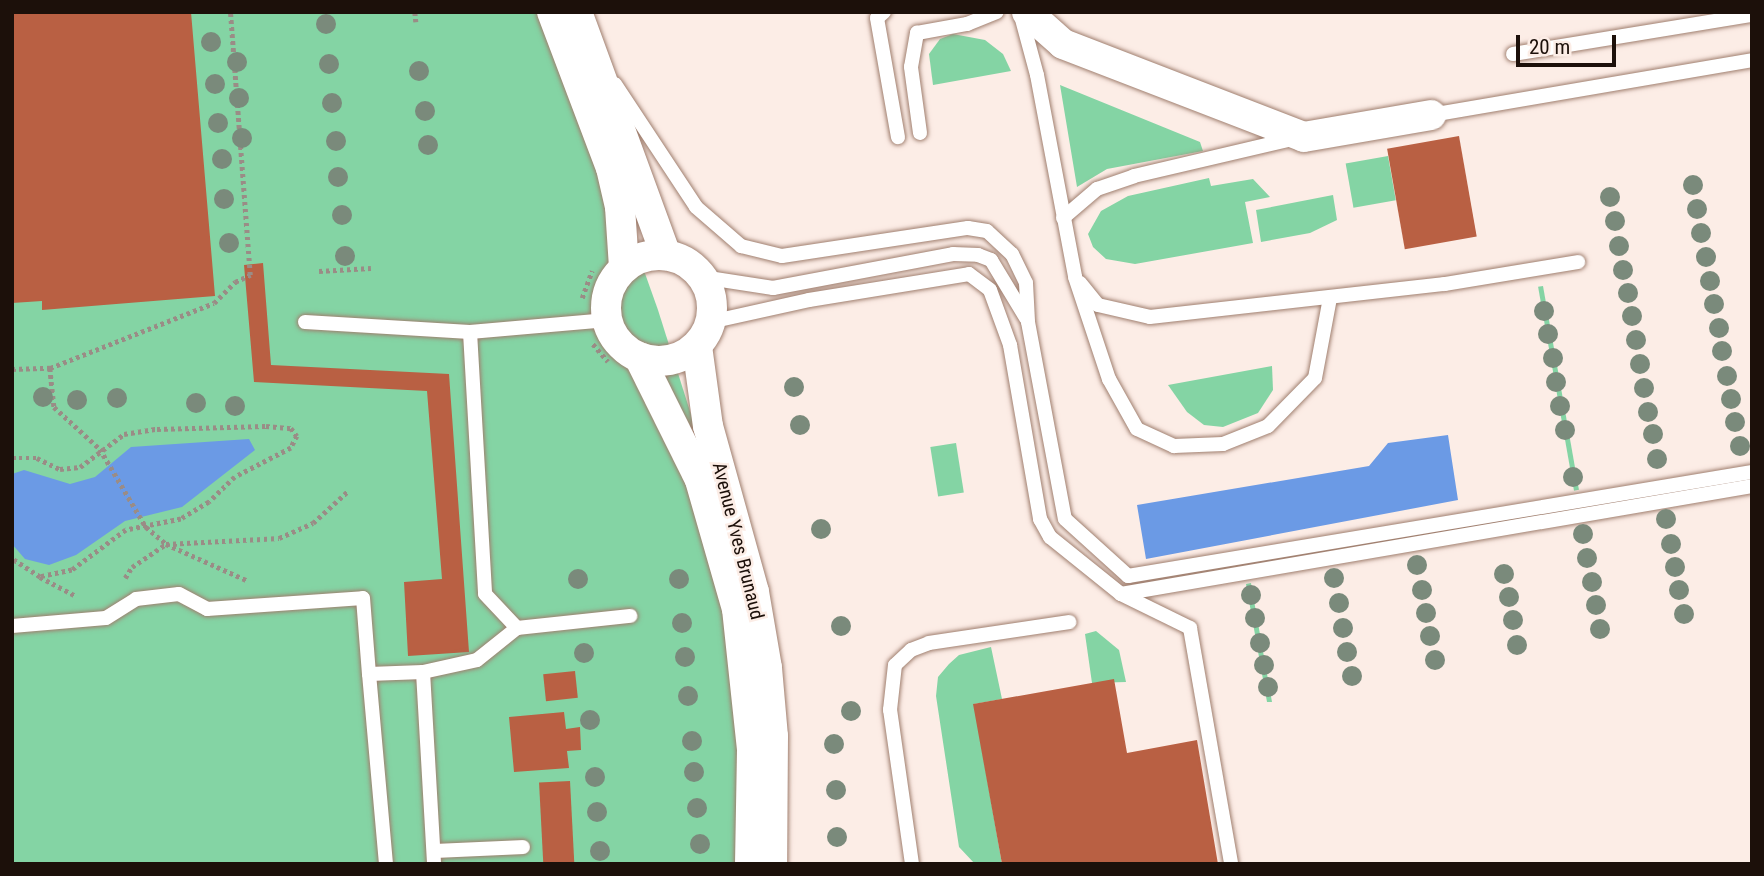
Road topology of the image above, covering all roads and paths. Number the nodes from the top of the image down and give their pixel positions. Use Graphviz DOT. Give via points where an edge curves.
graph roads {
  1 [pos="230,12"];
  2 [pos="415,12"];
  3 [pos="552,12"];
  4 [pos="577,12"];
  5 [pos="884,12"];
  6 [pos="997,12"];
  7 [pos="1020,12"];
  8 [pos="1027,12"];
  9 [pos="1752,15"];
  10 [pos="416,22"];
  11 [pos="591,49"];
  12 [pos="1513,54"];
  13 [pos="1752,60"];
  14 [pos="1431,115"];
  15 [pos="920,133"];
  16 [pos="898,137"];
  17 [pos="1304,137"];
  18 [pos="1063,218"];
  19 [pos="666,255"];
  20 [pos="1578,262"];
  21 [pos="624,267"];
  22 [pos="371,268"];
  23 [pos="318,271"];
  24 [pos="702,277"];
  25 [pos="1075,277"];
  26 [pos="1330,298"];
  27 [pos="607,320"];
  28 [pos="305,322"];
  29 [pos="1028,322"];
  30 [pos="470,332"];
  31 [pos="703,334"];
  32 [pos="639,358"];
  33 [pos="50,368"];
  34 [pos="12,369"];
  35 [pos="101,451"];
  36 [pos="12,458"];
  37 [pos="1752,472"];
  38 [pos="1752,486"];
  39 [pos="347,492"];
  40 [pos="145,526"];
  41 [pos="166,544"];
  42 [pos="12,559"];
  43 [pos="1121,594"];
  44 [pos="282,604"];
  45 [pos="630,616"];
  46 [pos="106,618"];
  47 [pos="1069,622"];
  48 [pos="12,626"];
  49 [pos="517,628"];
  50 [pos="423,672"];
  51 [pos="369,674"];
  52 [pos="523,847"];
  53 [pos="435,857"];
  54 [pos="386,864"];
  55 [pos="750,864"];
  56 [pos="772,864"];
  57 [pos="912,864"];
  58 [pos="1231,864"];
  1 -- 33 [label="path" via="250,275 235,282 214,303"];
  2 -- 10 [label="path"];
  3 -- 21 [label="street" via="611,168 620,207"];
  4 -- 11 [label="street"];
  5 -- 16 [label="lane" via="877,18"];
  6 -- 15 [label="lane" via="967,24 917,33 911,67"];
  7 -- 18 [label="lane" via="1037,75"];
  8 -- 17 [label="street" via="1063,44"];
  9 -- 12 [label="lane"];
  11 -- 19 [label="street"];
  11 -- 29 [label="lane" via="696,207 741,246 782,256 968,228 987,231 1012,254 1026,283"];
  13 -- 14 [label="lane"];
  14 -- 17 [label="street"];
  17 -- 18 [label="lane" via="1134,176 1097,189"];
  18 -- 25 [label="lane"];
  19 -- 21 [label="street" via="651,255"];
  19 -- 24 [label="street" via="684,260"];
  20 -- 26 [label="lane"];
  21 -- 27 [label="street" via="608,291"];
  22 -- 23 [label="path"];
  24 -- 29 [label="lane" via="773,288 953,254 978,255 991,260"];
  24 -- 31 [label="street" via="712,304"];
  25 -- 26 [label="lane" via="1098,305 1150,317"];
  25 -- 26 [label="lane" via="1109,379 1137,429 1174,446 1223,444 1268,426 1315,378"];
  27 -- 30 [label="lane"];
  27 -- 32 [label="street" via="625,349"];
  28 -- 30 [label="lane"];
  29 -- 37 [label="lane" via="1065,519 1128,576"];
  30 -- 49 [label="lane" via="485,594"];
  31 -- 32 [label="street" via="667,361"];
  31 -- 43 [label="lane" via="809,300 969,274 990,290 1010,345 1040,519 1050,537"];
  31 -- 56 [label="street, Avenue Yves Brunaud" via="708,426 754,592 767,668 773,736"];
  32 -- 55 [label="street, Avenue Yves Brunaud" via="700,480 737,609 752,750"];
  33 -- 34 [label="path"];
  33 -- 35 [label="path" via="54,407"];
  35 -- 36 [label="path" via="80,467 60,469 37,458"];
  35 -- 40 [label="path"];
  35 -- 40 [label="path" via="124,434 157,429 266,426 291,428 297,436 291,448 235,477 190,514"];
  38 -- 43 [label="lane"];
  39 -- 41 [label="path" via="313,523 279,538"];
  40 -- 41 [label="path"];
  40 -- 42 [label="path" via="126,530 72,569 40,577"];
  41 -- 44 [label="path" via="257,584"];
  41 -- 46 [label="path" via="132,567"];
  43 -- 58 [label="lane" via="1190,628"];
  44 -- 46 [label="lane" via="207,609 179,594 136,598"];
  44 -- 51 [label="lane" via="363,598"];
  45 -- 49 [label="lane"];
  46 -- 48 [label="lane"];
  47 -- 57 [label="lane" via="929,643 911,650 895,665 890,710"];
  49 -- 50 [label="lane" via="477,660"];
  50 -- 51 [label="lane"];
  50 -- 53 [label="lane"];
  51 -- 54 [label="lane"];
  52 -- 53 [label="lane"];
}
